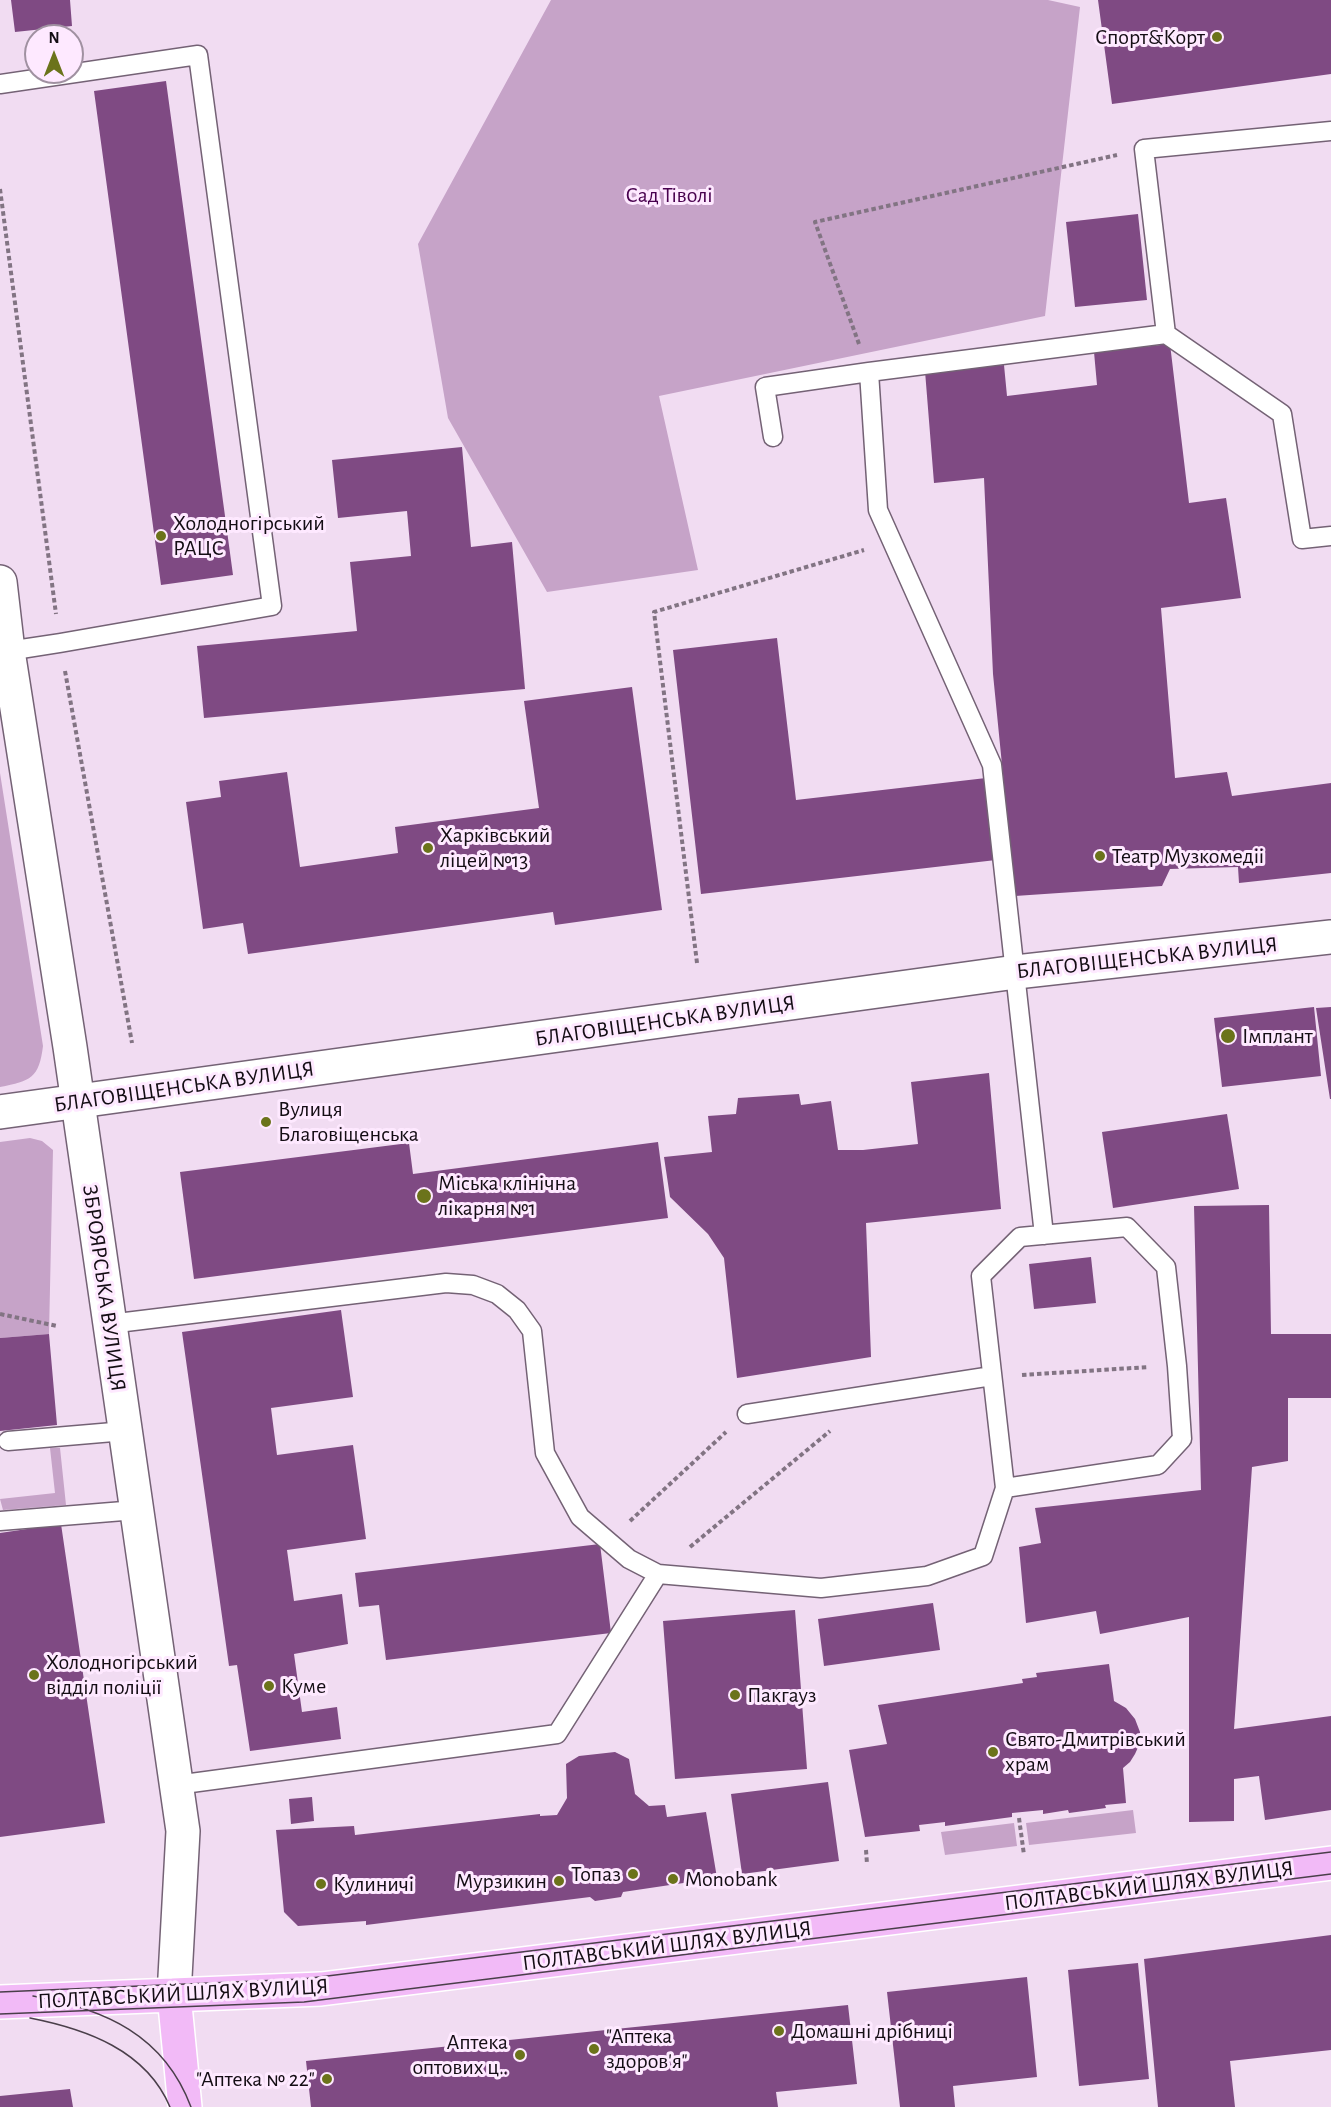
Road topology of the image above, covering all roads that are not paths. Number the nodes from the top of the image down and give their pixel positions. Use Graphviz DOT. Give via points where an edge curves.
graph roads {
  1 [pos="0,84"];
  2 [pos="1331,131"];
  3 [pos="1166,334"];
  4 [pos="869,372"];
  5 [pos="773,437"];
  6 [pos="1331,536"];
  7 [pos="0,582"];
  8 [pos="8,651"];
  9 [pos="1331,938"];
  10 [pos="1016,972"];
  11 [pos="77,1101"];
  12 [pos="0,1112"];
  13 [pos="1044,1235"];
  14 [pos="110,1324"];
  15 [pos="992,1376"];
  16 [pos="747,1414"];
  17 [pos="125,1431"];
  18 [pos="8,1441"];
  19 [pos="1005,1488"];
  20 [pos="136,1510"];
  21 [pos="0,1521"];
  22 [pos="658,1574"];
  23 [pos="176,1785"];
  24 [pos="1331,1863"];
  25 [pos="174,1995"];
  26 [pos="0,2002"];
  27 [pos="185,2107"];
  1 -- 8 [label="lane" via="198,55 273,606"];
  2 -- 3 [label="lane" via="1144,149"];
  3 -- 4 [label="lane"];
  3 -- 6 [label="lane" via="1282,414 1302,539"];
  4 -- 5 [label="lane" via="765,387"];
  4 -- 10 [label="lane" via="878,510 992,765"];
  7 -- 8 [label="street, ЗБРОЯРСЬКА ВУЛИЦЯ"];
  8 -- 11 [label="street, ЗБРОЯРСЬКА ВУЛИЦЯ"];
  9 -- 10 [label="street, БЛАГОВІЩЕНСЬКА ВУЛИЦЯ"];
  10 -- 11 [label="street, БЛАГОВІЩЕНСЬКА ВУЛИЦЯ"];
  10 -- 13 [label="lane"];
  11 -- 12 [label="street, БЛАГОВІЩЕНСЬКА ВУЛИЦЯ"];
  11 -- 14 [label="street, ЗБРОЯРСЬКА ВУЛИЦЯ"];
  13 -- 15 [label="lane" via="1020,1237 981,1276"];
  13 -- 19 [label="lane" via="1127,1227 1166,1267 1182,1439 1158,1465"];
  14 -- 17 [label="street, ЗБРОЯРСЬКА ВУЛИЦЯ"];
  14 -- 22 [label="lane" via="446,1283 472,1285 497,1294 518,1310 532,1331 545,1453 580,1518 629,1559"];
  15 -- 16 [label="lane"];
  15 -- 19 [label="lane"];
  17 -- 18 [label="lane"];
  17 -- 20 [label="street, ЗБРОЯРСЬКА ВУЛИЦЯ"];
  19 -- 22 [label="lane" via="983,1556 927,1576 821,1588"];
  20 -- 21 [label="lane"];
  20 -- 23 [label="street, ЗБРОЯРСЬКА ВУЛИЦЯ"];
  22 -- 23 [label="lane" via="557,1734"];
  23 -- 25 [label="street, ЗБРОЯРСЬКА ВУЛИЦЯ" via="183,1831"];
  24 -- 25 [label="main road, ПОЛТАВСЬКИЙ ШЛЯХ ВУЛИЦЯ" via="321,1989"];
  25 -- 26 [label="main road, ПОЛТАВСЬКИЙ ШЛЯХ ВУЛИЦЯ"];
  25 -- 27 [label="main road"];
}
